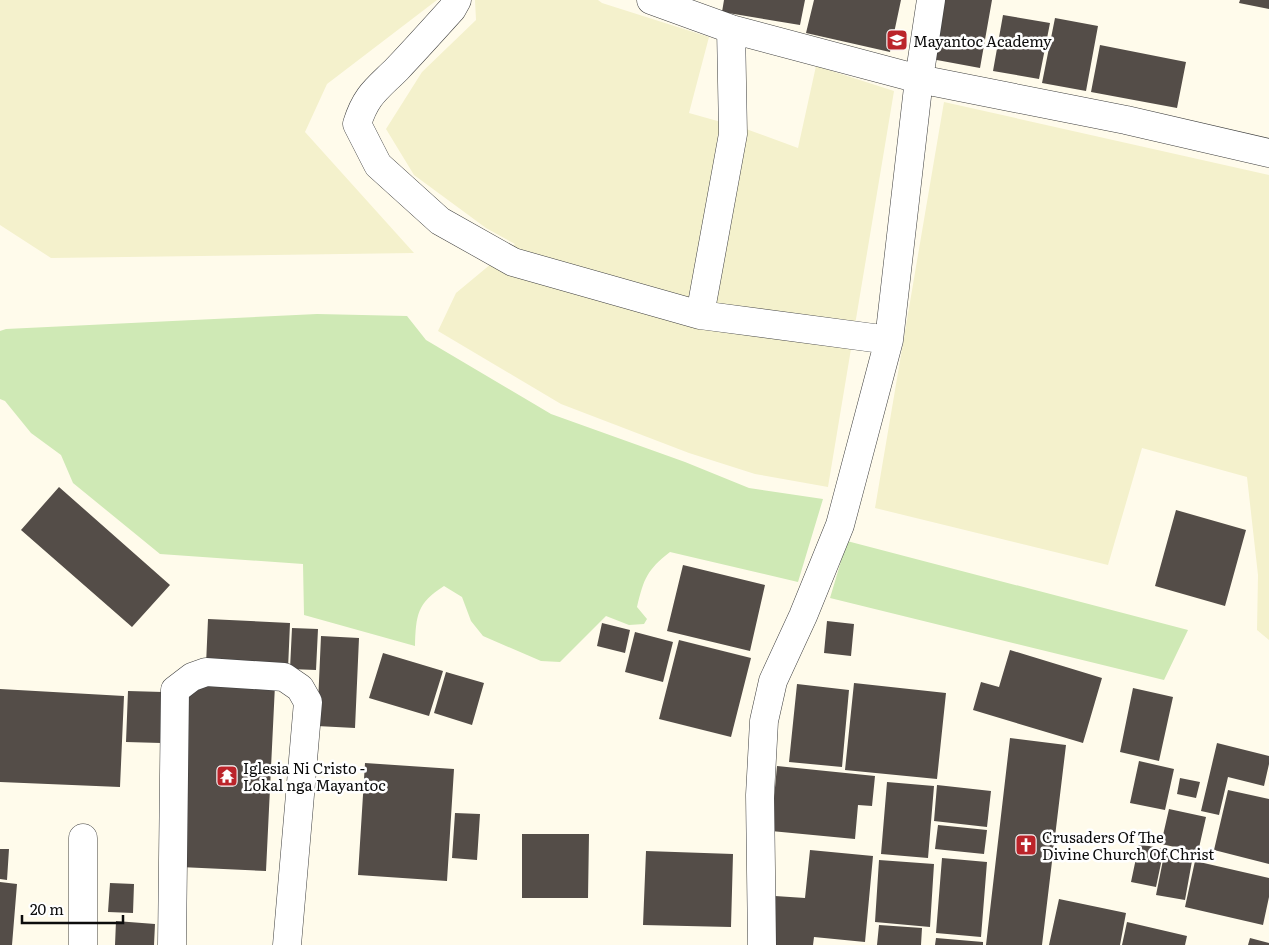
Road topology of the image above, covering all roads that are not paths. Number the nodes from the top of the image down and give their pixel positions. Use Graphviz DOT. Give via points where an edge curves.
graph roads {
  1 [pos="457,0"];
  2 [pos="651,0"];
  3 [pos="931,0"];
  4 [pos="730,29"];
  5 [pos="919,79"];
  6 [pos="1269,153"];
  7 [pos="700,315"];
  8 [pos="889,340"];
  9 [pos="83,838"];
  10 [pos="83,945"];
  11 [pos="172,945"];
  12 [pos="287,945"];
  13 [pos="762,945"];
  1 -- 7 [label="street" via="362,108 357,124 378,165 440,221 513,262"];
  2 -- 4 [label="street"];
  3 -- 5 [label="street"];
  4 -- 5 [label="street"];
  4 -- 7 [label="street" via="733,134"];
  5 -- 6 [label="street" via="1126,120"];
  5 -- 8 [label="street"];
  7 -- 8 [label="street"];
  8 -- 13 [label="street" via="840,525 773,681 764,721 760,795"];
  9 -- 10 [label="street"];
  11 -- 12 [label="street" via="175,690 192,677 206,672 284,677 300,688 308,702"];
}
